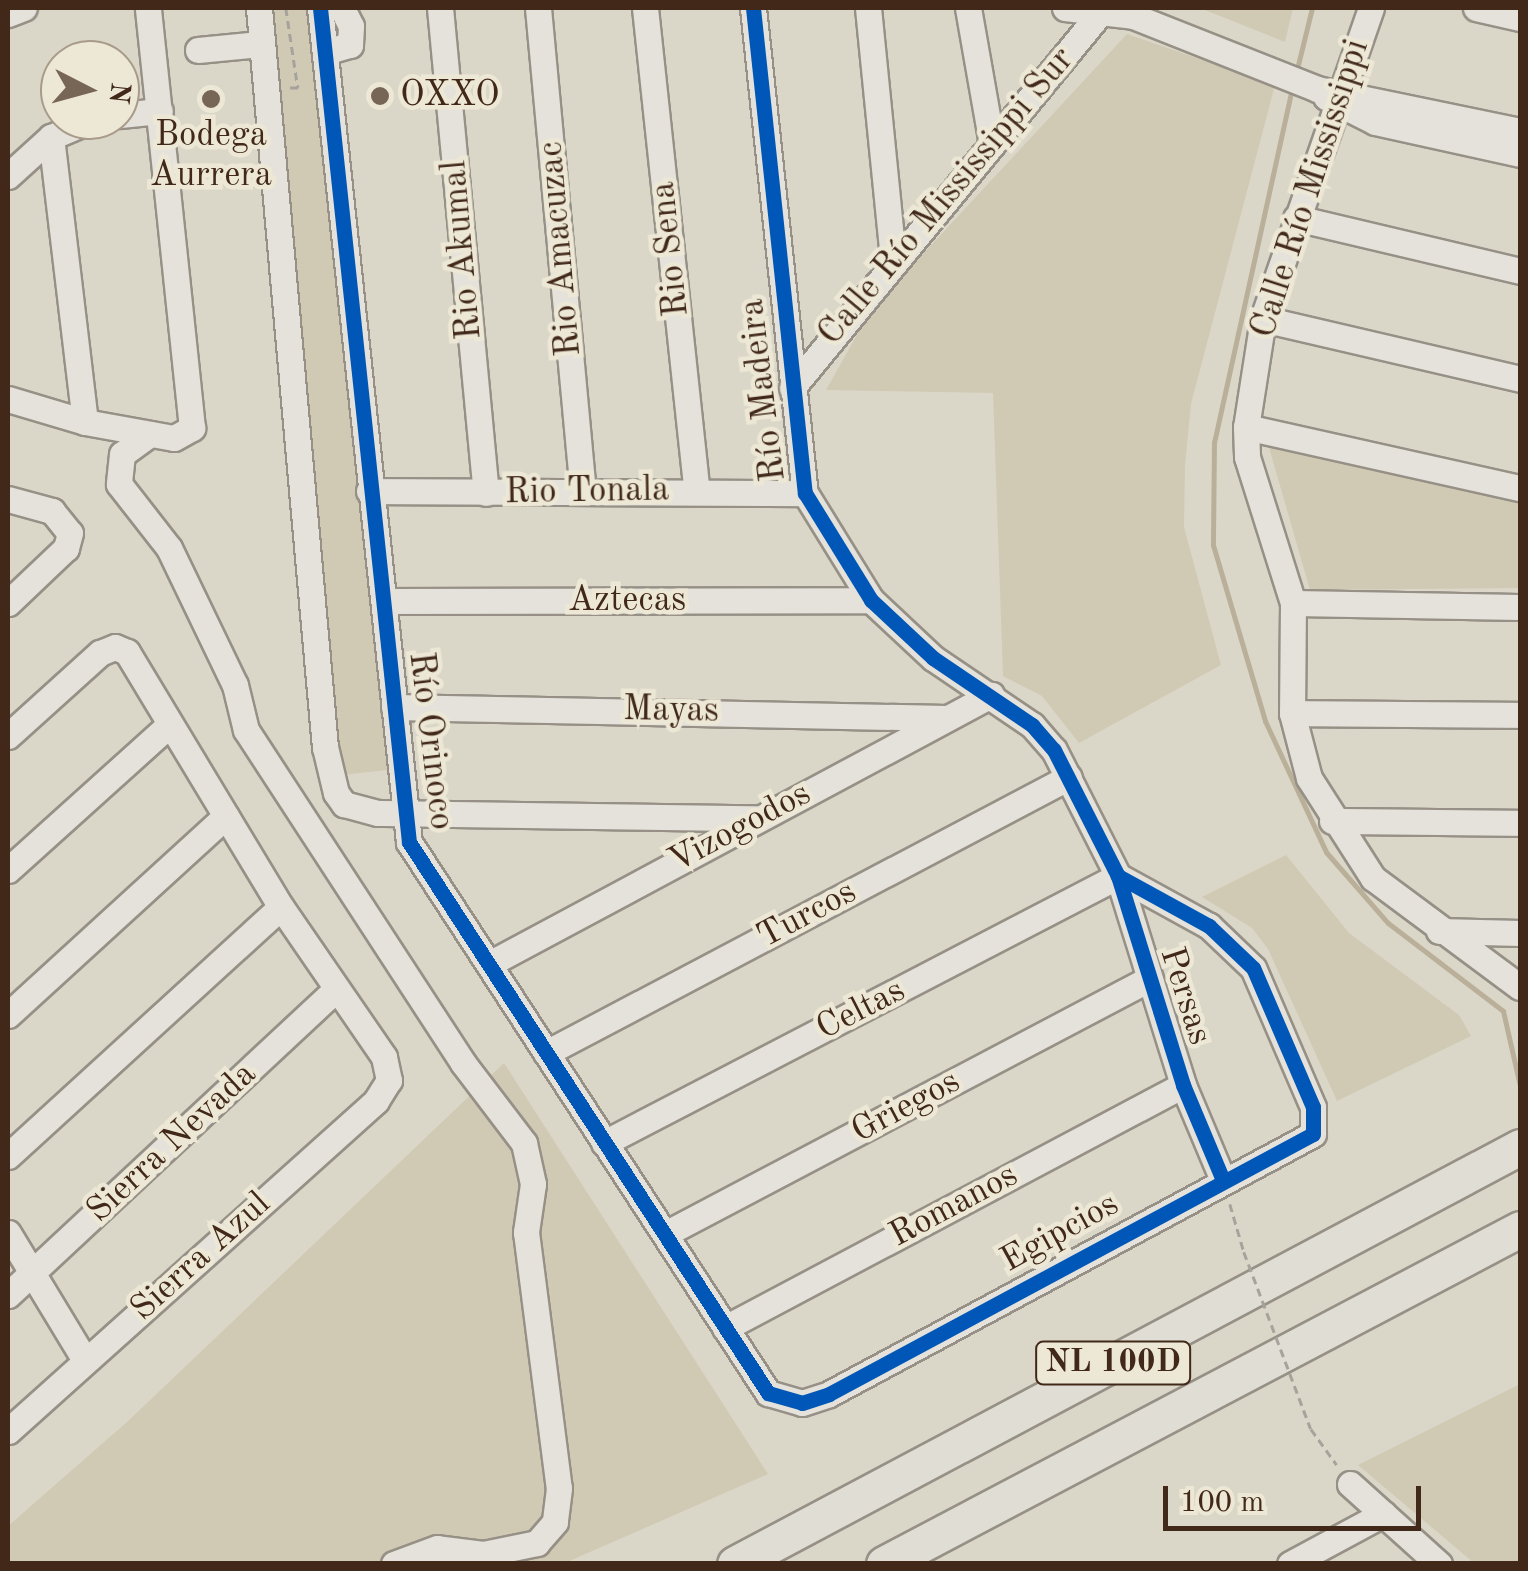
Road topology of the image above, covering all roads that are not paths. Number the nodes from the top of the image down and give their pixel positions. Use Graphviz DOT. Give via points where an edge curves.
graph roads {
  1 [pos="24,8"];
  2 [pos="148,8"];
  3 [pos="259,8"];
  4 [pos="320,8"];
  5 [pos="342,8"];
  6 [pos="440,8"];
  7 [pos="538,8"];
  8 [pos="645,8"];
  9 [pos="753,8"];
  10 [pos="868,8"];
  11 [pos="968,8"];
  12 [pos="1065,8"];
  13 [pos="1371,8"];
  14 [pos="1476,8"];
  15 [pos="1101,12"];
  16 [pos="1129,12"];
  17 [pos="8,14"];
  18 [pos="1520,18"];
  19 [pos="260,44"];
  20 [pos="198,50"];
  21 [pos="325,52"];
  22 [pos="1325,92"];
  23 [pos="160,110"];
  24 [pos="140,113"];
  25 [pos="1520,130"];
  26 [pos="48,140"];
  27 [pos="50,140"];
  28 [pos="992,144"];
  29 [pos="1520,154"];
  30 [pos="8,176"];
  31 [pos="1296,218"];
  32 [pos="893,258"];
  33 [pos="1520,271"];
  34 [pos="1263,319"];
  35 [pos="1520,379"];
  36 [pos="792,388"];
  37 [pos="8,399"];
  38 [pos="86,422"];
  39 [pos="1246,426"];
  40 [pos="150,434"];
  41 [pos="1520,488"];
  42 [pos="368,491"];
  43 [pos="583,491"];
  44 [pos="696,491"];
  45 [pos="486,493"];
  46 [pos="805,493"];
  47 [pos="8,498"];
  48 [pos="871,600"];
  49 [pos="384,601"];
  50 [pos="8,603"];
  51 [pos="1293,603"];
  52 [pos="1520,607"];
  53 [pos="991,695"];
  54 [pos="394,707"];
  55 [pos="1292,713"];
  56 [pos="1520,715"];
  57 [pos="947,718"];
  58 [pos="167,727"];
  59 [pos="8,736"];
  60 [pos="1069,777"];
  61 [pos="404,814"];
  62 [pos="226,816"];
  63 [pos="755,818"];
  64 [pos="1332,821"];
  65 [pos="1520,823"];
  66 [pos="8,870"];
  67 [pos="1118,876"];
  68 [pos="281,907"];
  69 [pos="1439,932"];
  70 [pos="1520,933"];
  71 [pos="490,964"];
  72 [pos="1147,980"];
  73 [pos="1520,986"];
  74 [pos="336,988"];
  75 [pos="8,1015"];
  76 [pos="546,1053"];
  77 [pos="1183,1084"];
  78 [pos="604,1143"];
  79 [pos="1506,1155"];
  80 [pos="8,1156"];
  81 [pos="1222,1178"];
  82 [pos="1515,1231"];
  83 [pos="8,1234"];
  84 [pos="665,1234"];
  85 [pos="32,1274"];
  86 [pos="8,1295"];
  87 [pos="724,1328"];
  88 [pos="85,1360"];
  89 [pos="812,1401"];
  90 [pos="8,1431"];
  91 [pos="1350,1484"];
  92 [pos="1383,1514"];
  93 [pos="394,1564"];
  94 [pos="736,1564"];
  95 [pos="884,1564"];
  96 [pos="1290,1564"];
  97 [pos="1439,1564"];
  1 -- 17 [label="street"];
  2 -- 23 [label="street"];
  3 -- 19 [label="street, Río Orinoco"];
  4 -- 21 [label="street, Río Orinoco"];
  5 -- 21 [label="street" via="352,26 350,46"];
  6 -- 45 [label="street, Rio Akumal"];
  7 -- 43 [label="street, Rio Amacuzac"];
  8 -- 44 [label="street, Rio Sena"];
  9 -- 36 [label="street, Río Madeira"];
  10 -- 32 [label="street"];
  11 -- 28 [label="street"];
  12 -- 15 [label="street"];
  13 -- 22 [label="street, Calle Río Mississippi"];
  14 -- 18 [label="street"];
  15 -- 16 [label="street"];
  15 -- 28 [label="street, Calle Río Mississippi Sur"];
  16 -- 22 [label="street"];
  19 -- 20 [label="street"];
  19 -- 61 [label="street, Río Orinoco" via="330,773 344,804"];
  21 -- 42 [label="street, Río Orinoco"];
  22 -- 25 [label="street"];
  22 -- 29 [label="street" via="1375,122"];
  22 -- 31 [label="street, Calle Río Mississippi"];
  23 -- 24 [label="street"];
  23 -- 40 [label="street" via="192,428 182,438"];
  26 -- 30 [label="street"];
  27 -- 38 [label="street"];
  28 -- 32 [label="street, Calle Río Mississippi Sur"];
  31 -- 33 [label="street"];
  31 -- 34 [label="street, Calle Río Mississippi"];
  32 -- 36 [label="street, Calle Río Mississippi Sur"];
  34 -- 35 [label="street"];
  34 -- 39 [label="street, Calle Río Mississippi"];
  36 -- 46 [label="street, Río Madeira"];
  37 -- 38 [label="street"];
  38 -- 40 [label="street"];
  39 -- 41 [label="street"];
  39 -- 51 [label="street, Calle Río Mississippi" via="1260,508"];
  40 -- 93 [label="street" via="122,454 119,484 168,548 235,685 246,730 463,1063 524,1142 532,1184 526,1232 559,1488 555,1522 537,1543 484,1554 437,1548"];
  42 -- 45 [label="street, Rio Tonala"];
  42 -- 49 [label="street, Río Orinoco"];
  43 -- 44 [label="street, Rio Tonala"];
  43 -- 45 [label="street, Rio Tonala"];
  44 -- 46 [label="street, Rio Tonala"];
  46 -- 48 [label="street, Río Madeira"];
  47 -- 50 [label="street" via="52,511 70,533 66,548"];
  48 -- 49 [label="street, Aztecas"];
  48 -- 53 [label="street, Río Madeira" via="933,658"];
  49 -- 54 [label="street, Río Orinoco"];
  51 -- 52 [label="street"];
  51 -- 55 [label="street, Calle Río Mississippi"];
  53 -- 57 [label="street, Vizogodos"];
  53 -- 60 [label="street, Río Madeira" via="1032,725"];
  54 -- 57 [label="street, Mayas"];
  54 -- 61 [label="street, Río Orinoco"];
  55 -- 56 [label="street"];
  55 -- 64 [label="street, Calle Río Mississippi" via="1302,759"];
  57 -- 63 [label="street, Vizogodos"];
  58 -- 59 [label="street" via="127,652 108,647"];
  58 -- 62 [label="street"];
  58 -- 66 [label="street"];
  60 -- 67 [label="street, Persas"];
  60 -- 76 [label="street, Turcos"];
  61 -- 63 [label="street"];
  61 -- 71 [label="street, Río Orinoco" via="408,842"];
  62 -- 68 [label="street"];
  62 -- 75 [label="street"];
  63 -- 71 [label="street, Vizogodos"];
  64 -- 65 [label="street"];
  64 -- 69 [label="street, Calle Río Mississippi" via="1374,878"];
  67 -- 72 [label="street, Persas"];
  67 -- 78 [label="street, Celtas"];
  67 -- 81 [label="street, Egipcios" via="1209,926 1244,958 1266,990 1313,1107 1315,1127 1306,1140"];
  68 -- 74 [label="street"];
  68 -- 80 [label="street"];
  69 -- 70 [label="street"];
  69 -- 73 [label="street, Calle Río Mississippi"];
  71 -- 76 [label="street, Río Orinoco"];
  72 -- 77 [label="street, Persas"];
  72 -- 84 [label="street, Griegos"];
  74 -- 85 [label="street, Sierra Nevada"];
  74 -- 88 [label="street, Sierra Azul" via="384,1057 389,1080 376,1101"];
  76 -- 78 [label="street, Río Orinoco"];
  77 -- 81 [label="street, Persas"];
  77 -- 87 [label="street, Romanos"];
  78 -- 84 [label="street, Río Orinoco"];
  79 -- 94 [label="highway, NL 100D"];
  81 -- 89 [label="street, Egipcios"];
  82 -- 95 [label="highway, NL 100D"];
  83 -- 85 [label="street"];
  84 -- 87 [label="street, Río Orinoco"];
  85 -- 86 [label="street, Sierra Nevada"];
  85 -- 88 [label="street"];
  87 -- 89 [label="street, Río Orinoco" via="768,1393"];
  88 -- 90 [label="street, Sierra Azul"];
  91 -- 92 [label="street"];
  92 -- 96 [label="street"];
  92 -- 97 [label="street"];
}
